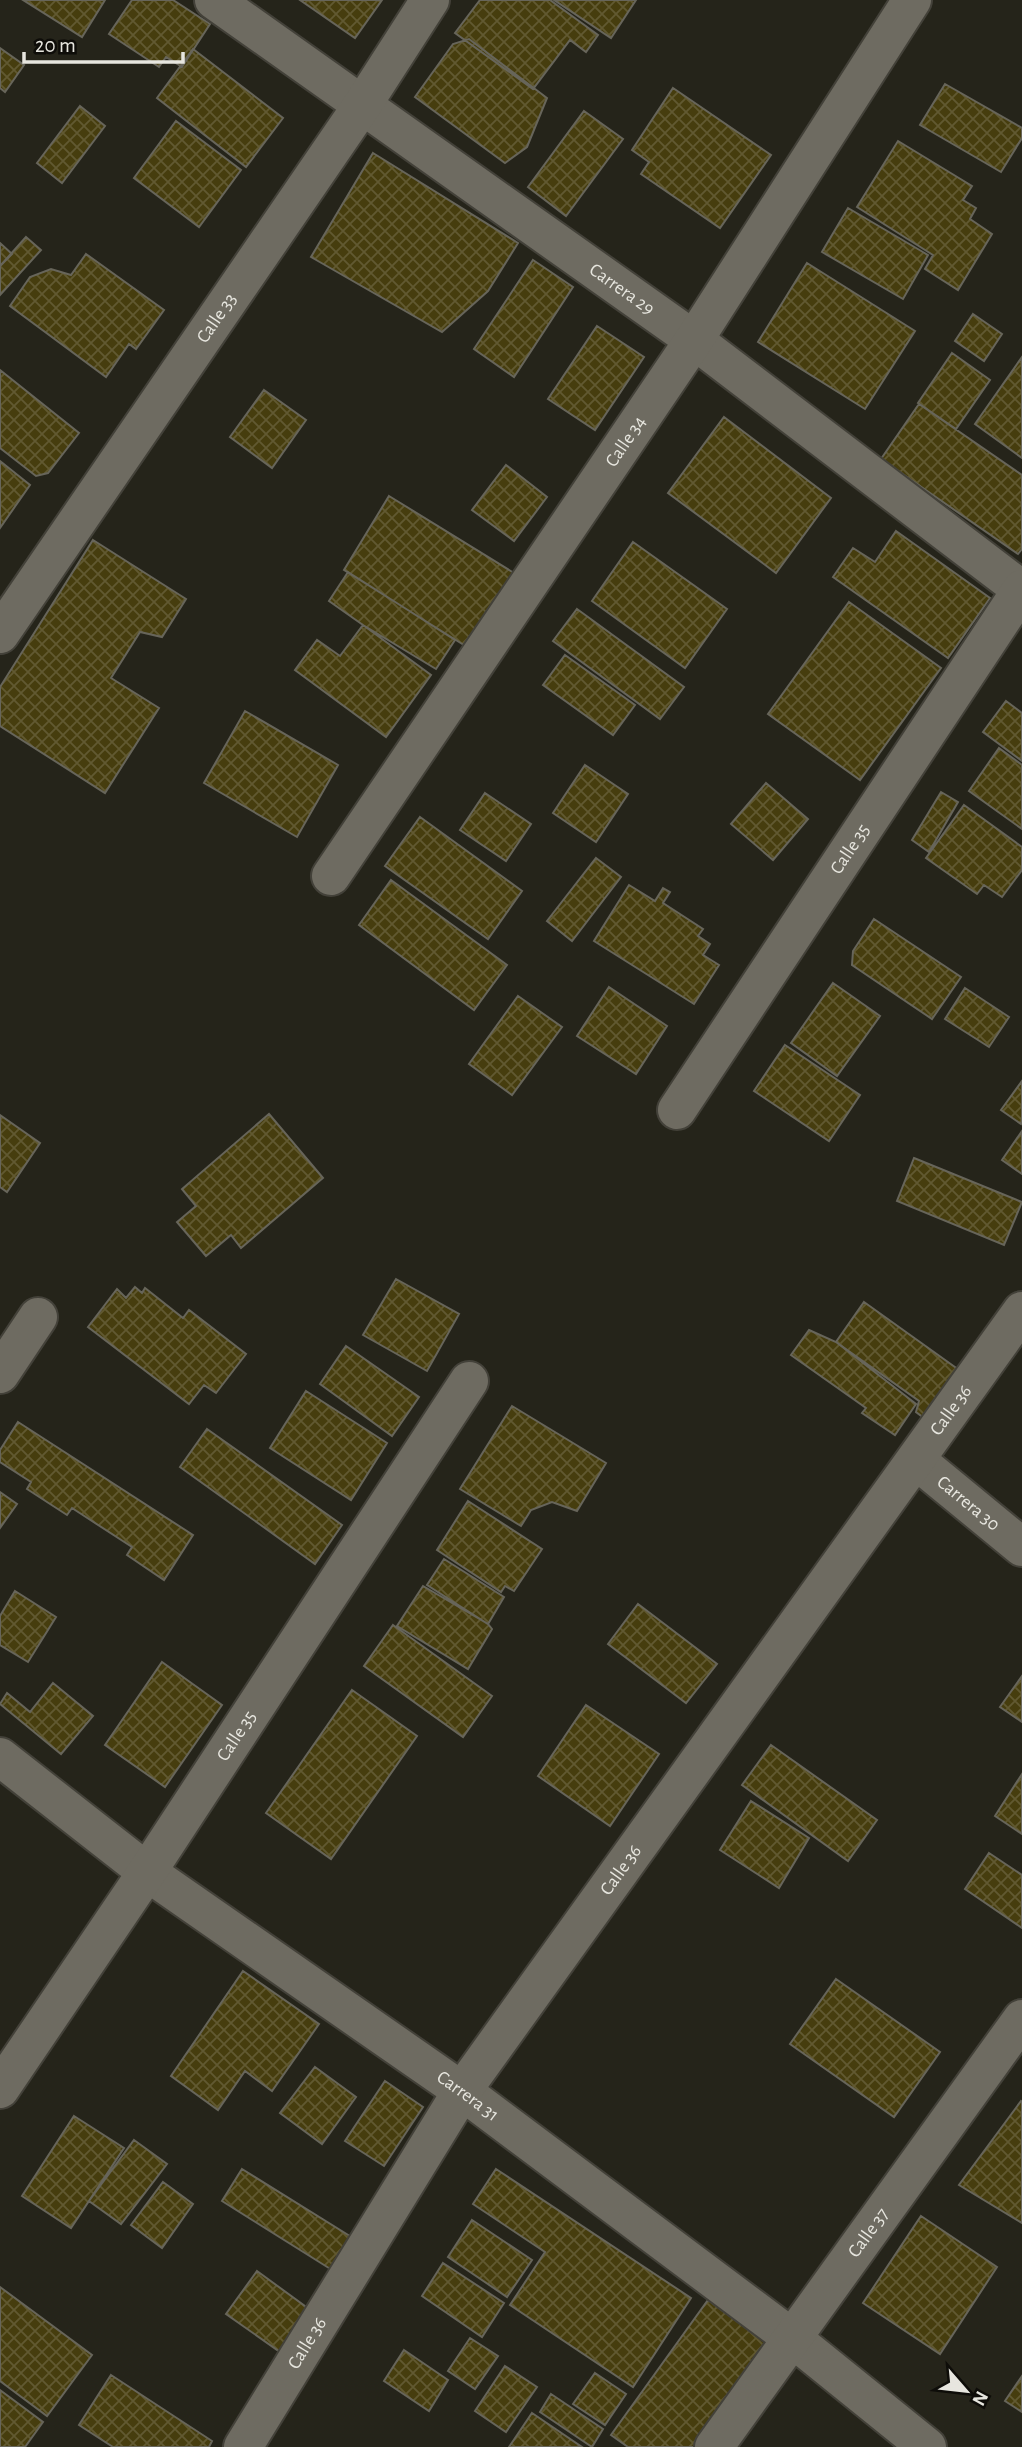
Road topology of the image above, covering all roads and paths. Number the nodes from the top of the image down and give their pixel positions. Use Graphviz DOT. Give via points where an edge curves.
graph roads {
  1 [pos="214,0"];
  2 [pos="429,0"];
  3 [pos="912,0"];
  4 [pos="363,104"];
  5 [pos="694,340"];
  6 [pos="1022,590"];
  7 [pos="0,634"];
  8 [pos="331,876"];
  9 [pos="677,1110"];
  10 [pos="1022,1311"];
  11 [pos="38,1317"];
  12 [pos="0,1374"];
  13 [pos="470,1381"];
  14 [pos="916,1460"];
  15 [pos="1022,1547"];
  16 [pos="0,1757"];
  17 [pos="146,1872"];
  18 [pos="1022,2019"];
  19 [pos="0,2089"];
  20 [pos="463,2091"];
  21 [pos="792,2338"];
  22 [pos="243,2447"];
  23 [pos="714,2447"];
  24 [pos="928,2447"];
  1 -- 4 [label="street, Carrera 29"];
  2 -- 4 [label="street, Calle 33"];
  3 -- 5 [label="street, Calle 34"];
  4 -- 5 [label="street, Carrera 29"];
  4 -- 7 [label="street, Calle 33"];
  5 -- 6 [label="street, Carrera 29"];
  5 -- 8 [label="street, Calle 34"];
  6 -- 9 [label="street, Calle 35"];
  10 -- 14 [label="street, Calle 36"];
  11 -- 12 [label="street"];
  13 -- 17 [label="street, Calle 35"];
  14 -- 15 [label="street, Carrera 30"];
  14 -- 20 [label="street, Calle 36"];
  16 -- 17 [label="street, Carrera 31"];
  17 -- 19 [label="street, Calle 35"];
  17 -- 20 [label="street, Carrera 31"];
  18 -- 21 [label="street, Calle 37"];
  20 -- 21 [label="street, Carrera 31"];
  20 -- 22 [label="street, Calle 36"];
  21 -- 23 [label="street, Calle 37"];
  21 -- 24 [label="street, Carrera 31"];
}
